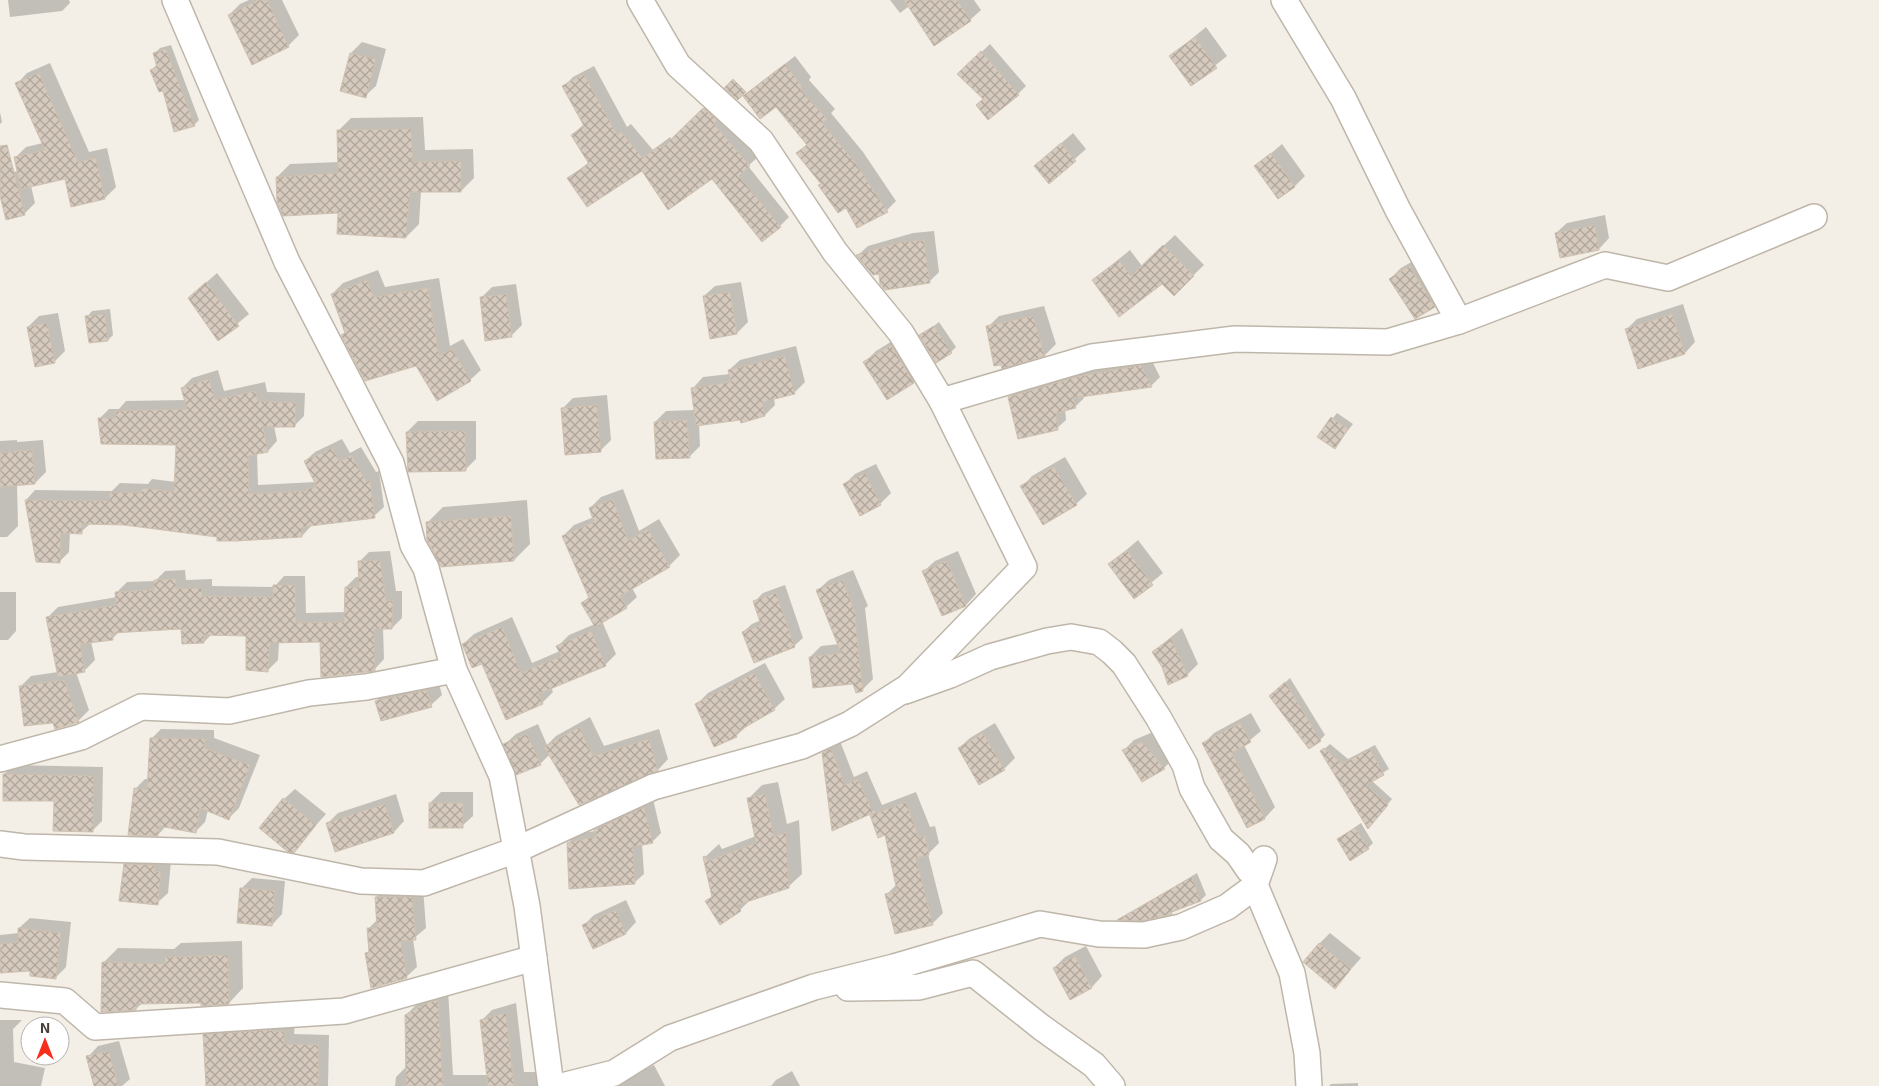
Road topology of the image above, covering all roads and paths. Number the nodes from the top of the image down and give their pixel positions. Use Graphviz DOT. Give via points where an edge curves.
graph roads {
  1 [pos="175,0"];
  2 [pos="640,0"];
  3 [pos="1284,0"];
  4 [pos="1814,217"];
  5 [pos="1459,321"];
  6 [pos="942,401"];
  7 [pos="454,670"];
  8 [pos="896,694"];
  9 [pos="0,759"];
  10 [pos="0,844"];
  11 [pos="516,850"];
  12 [pos="1256,871"];
  13 [pos="534,958"];
  14 [pos="814,987"];
  15 [pos="0,995"];
  16 [pos="551,1086"];
  17 [pos="562,1086"];
  18 [pos="1112,1086"];
  19 [pos="1310,1086"];
  1 -- 7 [label="street" via="288,262 391,463 413,545 426,568"];
  2 -- 6 [label="street" via="678,65 761,141 835,252 901,333"];
  3 -- 5 [label="street" via="1343,98 1398,210"];
  4 -- 5 [label="street" via="1668,278 1605,265"];
  5 -- 6 [label="street" via="1388,342 1235,339 1092,357"];
  6 -- 8 [label="street" via="1024,567 908,687"];
  7 -- 9 [label="street" via="366,687 309,693 229,711 141,707 81,737"];
  7 -- 11 [label="street" via="502,776"];
  8 -- 11 [label="street" via="850,724 802,746 652,787"];
  8 -- 12 [label="street" via="990,657 1047,641 1071,637 1099,642 1124,664 1158,717 1221,839"];
  10 -- 11 [label="street" via="218,852 361,881 424,883"];
  11 -- 13 [label="street"];
  12 -- 14 [label="street" via="1227,907 1180,927 1144,936 1100,934 1040,924"];
  12 -- 19 [label="street" via="1292,973"];
  13 -- 15 [label="street" via="344,1010 95,1027 66,1001"];
  13 -- 16 [label="street"];
  14 -- 17 [label="street" via="670,1038 614,1072"];
  14 -- 18 [label="street" via="919,987 973,973 1094,1065"];
}
